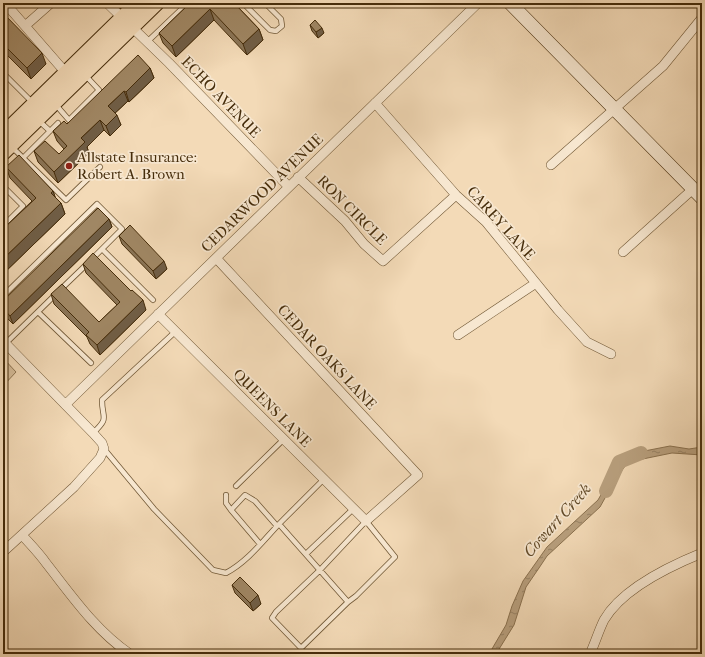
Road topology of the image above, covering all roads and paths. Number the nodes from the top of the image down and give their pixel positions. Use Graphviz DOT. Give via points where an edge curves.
graph roads {
  1 [pos="5,3"];
  2 [pos="51,3"];
  3 [pos="107,3"];
  4 [pos="137,3"];
  5 [pos="157,3"];
  6 [pos="188,3"];
  7 [pos="265,3"];
  8 [pos="478,3"];
  9 [pos="510,3"];
  10 [pos="246,4"];
  11 [pos="122,18"];
  12 [pos="702,18"];
  13 [pos="25,26"];
  14 [pos="132,28"];
  15 [pos="147,42"];
  16 [pos="3,73"];
  17 [pos="66,73"];
  18 [pos="85,74"];
  19 [pos="375,103"];
  20 [pos="34,104"];
  21 [pos="54,104"];
  22 [pos="614,109"];
  23 [pos="38,120"];
  24 [pos="58,123"];
  25 [pos="50,132"];
  26 [pos="3,134"];
  27 [pos="5,147"];
  28 [pos="23,158"];
  29 [pos="551,165"];
  30 [pos="100,167"];
  31 [pos="298,177"];
  32 [pos="3,186"];
  33 [pos="289,187"];
  34 [pos="697,193"];
  35 [pos="456,195"];
  36 [pos="3,226"];
  37 [pos="102,249"];
  38 [pos="623,252"];
  39 [pos="216,258"];
  40 [pos="536,283"];
  41 [pos="3,296"];
  42 [pos="152,300"];
  43 [pos="38,312"];
  44 [pos="158,314"];
  45 [pos="176,331"];
  46 [pos="458,335"];
  47 [pos="4,342"];
  48 [pos="611,354"];
  49 [pos="91,362"];
  50 [pos="66,404"];
  51 [pos="93,433"];
  52 [pos="284,440"];
  53 [pos="103,453"];
  54 [pos="324,479"];
  55 [pos="236,486"];
  56 [pos="226,495"];
  57 [pos="353,509"];
  58 [pos="231,510"];
  59 [pos="366,521"];
  60 [pos="278,525"];
  61 [pos="22,535"];
  62 [pos="260,544"];
  63 [pos="3,552"];
  64 [pos="702,553"];
  65 [pos="306,554"];
  66 [pos="320,570"];
  67 [pos="348,602"];
  68 [pos="130,654"];
  69 [pos="590,654"];
  1 -- 13 [label="street"];
  2 -- 13 [label="street"];
  3 -- 11 [label="street, ECHO AVENUE"];
  4 -- 11 [label="main road"];
  5 -- 14 [label="main road"];
  6 -- 15 [label="lane"];
  7 -- 10 [label="lane" via="282,21 282,26 276,31 270,30"];
  8 -- 19 [label="street, CEDARWOOD AVENUE"];
  9 -- 22 [label="street"];
  11 -- 14 [label="street, ECHO AVENUE"];
  11 -- 17 [label="main road"];
  12 -- 22 [label="street" via="663,66"];
  13 -- 17 [label="street"];
  14 -- 15 [label="street, ECHO AVENUE"];
  14 -- 18 [label="main road"];
  15 -- 33 [label="street, ECHO AVENUE"];
  16 -- 20 [label="lane"];
  17 -- 20 [label="main road"];
  18 -- 21 [label="main road"];
  18 -- 21 [label="lane" via="99,90 69,120"];
  19 -- 31 [label="street, CEDARWOOD AVENUE"];
  19 -- 35 [label="street, CAREY LANE"];
  20 -- 26 [label="main road"];
  21 -- 23 [label="main road"];
  22 -- 29 [label="street"];
  22 -- 34 [label="street"];
  23 -- 25 [label="lane"];
  23 -- 27 [label="main road"];
  24 -- 25 [label="lane"];
  25 -- 28 [label="lane"];
  27 -- 28 [label="lane" via="16,151"];
  28 -- 30 [label="lane" via="66,200"];
  31 -- 33 [label="street, CEDARWOOD AVENUE"];
  31 -- 35 [label="street, RON CIRCLE" via="383,261"];
  32 -- 36 [label="lane" via="22,206"];
  33 -- 39 [label="street, CEDARWOOD AVENUE"];
  34 -- 38 [label="street"];
  35 -- 40 [label="street, CAREY LANE" via="486,222"];
  37 -- 41 [label="lane" via="122,229 97,204"];
  37 -- 42 [label="lane"];
  37 -- 43 [label="lane"];
  39 -- 44 [label="street, CEDARWOOD AVENUE"];
  39 -- 59 [label="street, CEDAR OAKS LANE" via="418,475"];
  40 -- 46 [label="street"];
  40 -- 48 [label="street, CAREY LANE" via="587,342"];
  43 -- 47 [label="lane"];
  43 -- 49 [label="lane"];
  44 -- 45 [label="street, QUEENS LANE"];
  44 -- 50 [label="street, CEDARWOOD AVENUE"];
  45 -- 51 [label="lane" via="102,400 104,419"];
  45 -- 52 [label="street, QUEENS LANE"];
  47 -- 50 [label="street"];
  50 -- 51 [label="street"];
  51 -- 53 [label="street" via="102,443"];
  52 -- 54 [label="street, QUEENS LANE"];
  52 -- 55 [label="lane"];
  53 -- 61 [label="street" via="74,487"];
  53 -- 62 [label="lane" via="213,570 226,573 245,560"];
  54 -- 57 [label="street, QUEENS LANE"];
  54 -- 60 [label="lane"];
  56 -- 58 [label="lane" via="226,503"];
  57 -- 59 [label="street, QUEENS LANE"];
  57 -- 65 [label="lane"];
  58 -- 60 [label="lane" via="245,495 256,501"];
  58 -- 62 [label="lane"];
  59 -- 66 [label="lane"];
  59 -- 67 [label="lane" via="395,557"];
  60 -- 62 [label="lane"];
  60 -- 65 [label="lane"];
  61 -- 63 [label="street"];
  61 -- 68 [label="street" via="46,561 76,602 113,642"];
  64 -- 69 [label="street" via="653,576 624,597 605,619"];
  65 -- 66 [label="lane"];
  66 -- 67 [label="lane"];
  66 -- 67 [label="lane" via="272,618 301,648"];
}
